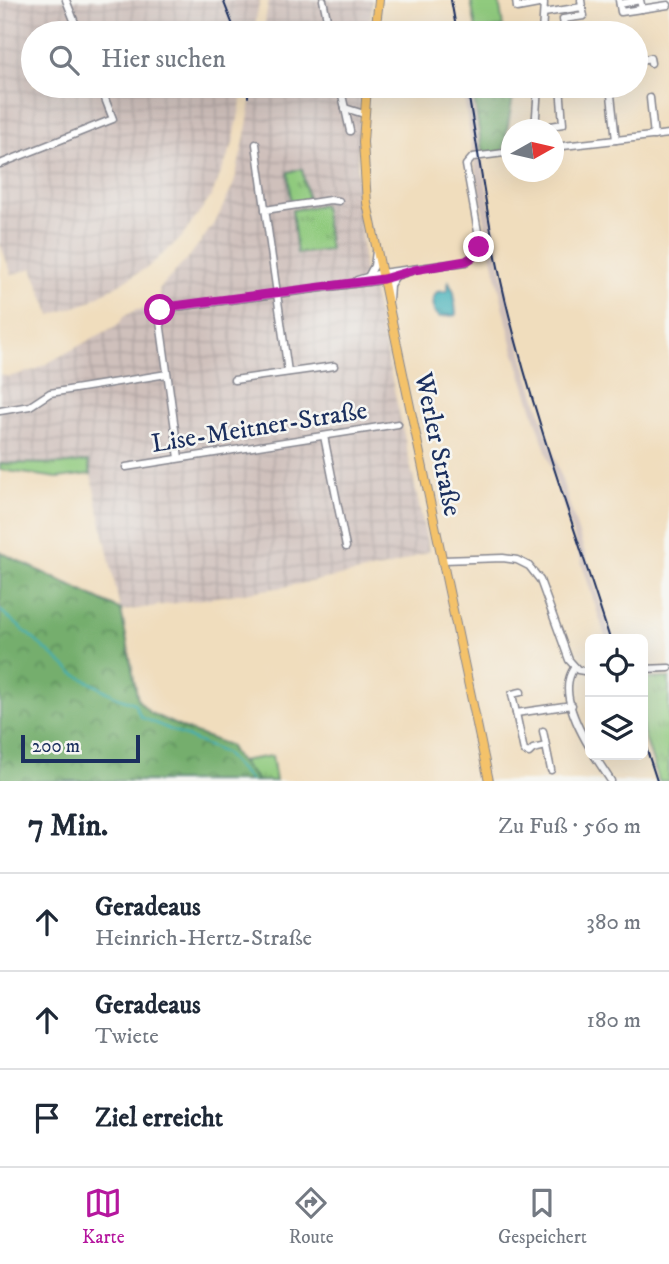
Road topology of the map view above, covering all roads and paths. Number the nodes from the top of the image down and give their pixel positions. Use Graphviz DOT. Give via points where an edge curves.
graph roads {
  1 [pos="66,0"];
  2 [pos="323,0"];
  3 [pos="379,0"];
  4 [pos="516,0"];
  5 [pos="666,0"];
  6 [pos="620,2"];
  7 [pos="525,3"];
  8 [pos="582,4"];
  9 [pos="669,5"];
  10 [pos="562,11"];
  11 [pos="544,13"];
  12 [pos="563,19"];
  13 [pos="74,21"];
  14 [pos="327,21"];
  15 [pos="376,21"];
  16 [pos="543,21"];
  17 [pos="105,98"];
  18 [pos="343,98"];
  19 [pos="366,98"];
  20 [pos="537,98"];
  21 [pos="561,98"];
  22 [pos="611,98"];
  23 [pos="650,98"];
  24 [pos="345,108"];
  25 [pos="364,114"];
  26 [pos="536,119"];
  27 [pos="563,119"];
  28 [pos="572,123"];
  29 [pos="564,124"];
  30 [pos="350,131"];
  31 [pos="669,134"];
  32 [pos="654,136"];
  33 [pos="616,140"];
  34 [pos="256,144"];
  35 [pos="564,146"];
  36 [pos="501,153"];
  37 [pos="0,164"];
  38 [pos="339,201"];
  39 [pos="265,210"];
  40 [pos="376,251"];
  41 [pos="414,270"];
  42 [pos="369,275"];
  43 [pos="382,276"];
  44 [pos="396,276"];
  45 [pos="352,282"];
  46 [pos="276,292"];
  47 [pos="388,305"];
  48 [pos="334,366"];
  49 [pos="288,372"];
  50 [pos="167,374"];
  51 [pos="233,380"];
  52 [pos="0,405"];
  53 [pos="4,410"];
  54 [pos="398,424"];
  55 [pos="324,436"];
  56 [pos="178,458"];
  57 [pos="126,467"];
  58 [pos="345,547"];
  59 [pos="443,560"];
  60 [pos="575,667"];
  61 [pos="669,668"];
  62 [pos="648,669"];
  63 [pos="585,670"];
  64 [pos="521,692"];
  65 [pos="572,705"];
  66 [pos="516,713"];
  67 [pos="585,730"];
  68 [pos="543,731"];
  69 [pos="581,731"];
  70 [pos="585,739"];
  71 [pos="546,746"];
  72 [pos="597,760"];
  73 [pos="551,770"];
  74 [pos="489,781"];
  75 [pos="611,781"];
  1 -- 13 [label="street"];
  2 -- 14 [label="street"];
  3 -- 15 [label="main road"];
  4 -- 7 [label="street" via="517,8"];
  5 -- 9 [label="street"];
  6 -- 9 [label="street" via="621,12"];
  7 -- 11 [label="street" via="544,3"];
  8 -- 10 [label="street"];
  8 -- 12 [label="street" via="584,16"];
  10 -- 11 [label="street"];
  10 -- 12 [label="street"];
  11 -- 16 [label="street"];
  17 -- 37 [label="street" via="113,118"];
  18 -- 24 [label="street"];
  19 -- 25 [label="main road, Werler Straße"];
  20 -- 26 [label="street"];
  21 -- 27 [label="street"];
  22 -- 33 [label="street"];
  23 -- 32 [label="street"];
  24 -- 25 [label="street"];
  24 -- 30 [label="street"];
  25 -- 40 [label="main road, Werler Straße" via="363,171"];
  28 -- 29 [label="street"];
  31 -- 32 [label="street"];
  32 -- 33 [label="street"];
  33 -- 35 [label="street"];
  34 -- 39 [label="street"];
  36 -- 41 [label="street" via="473,157 466,165 480,238 477,252 466,261"];
  38 -- 39 [label="street"];
  39 -- 46 [label="street"];
  40 -- 42 [label="street"];
  40 -- 43 [label="main road, Werler Straße"];
  41 -- 43 [label="street"];
  41 -- 44 [label="street"];
  42 -- 43 [label="street"];
  42 -- 45 [label="street"];
  43 -- 44 [label="street"];
  43 -- 45 [label="street"];
  43 -- 47 [label="main road, Werler Straße"];
  44 -- 47 [label="street"];
  45 -- 46 [label="street"];
  46 -- 49 [label="street"];
  46 -- 50 [label="street" via="161,309"];
  47 -- 59 [label="main road, Werler Straße"];
  48 -- 49 [label="street"];
  49 -- 51 [label="street"];
  50 -- 53 [label="street" via="50,393 30,406"];
  50 -- 56 [label="street"];
  52 -- 53 [label="street"];
  54 -- 55 [label="street, Lise-Meitner-Straße"];
  55 -- 56 [label="street, Lise-Meitner-Straße"];
  55 -- 58 [label="street"];
  56 -- 57 [label="street, Lise-Meitner-Straße"];
  59 -- 60 [label="street" via="503,558 529,566 540,580 565,652"];
  59 -- 74 [label="main road, Werler Straße"];
  60 -- 63 [label="street"];
  60 -- 65 [label="street" via="568,681"];
  61 -- 62 [label="street"];
  64 -- 66 [label="street" via="512,694"];
  65 -- 66 [label="street"];
  65 -- 69 [label="street"];
  66 -- 71 [label="street" via="526,753"];
  67 -- 69 [label="street"];
  68 -- 71 [label="street"];
  69 -- 70 [label="street"];
  71 -- 73 [label="street"];
  72 -- 75 [label="street"];
}
